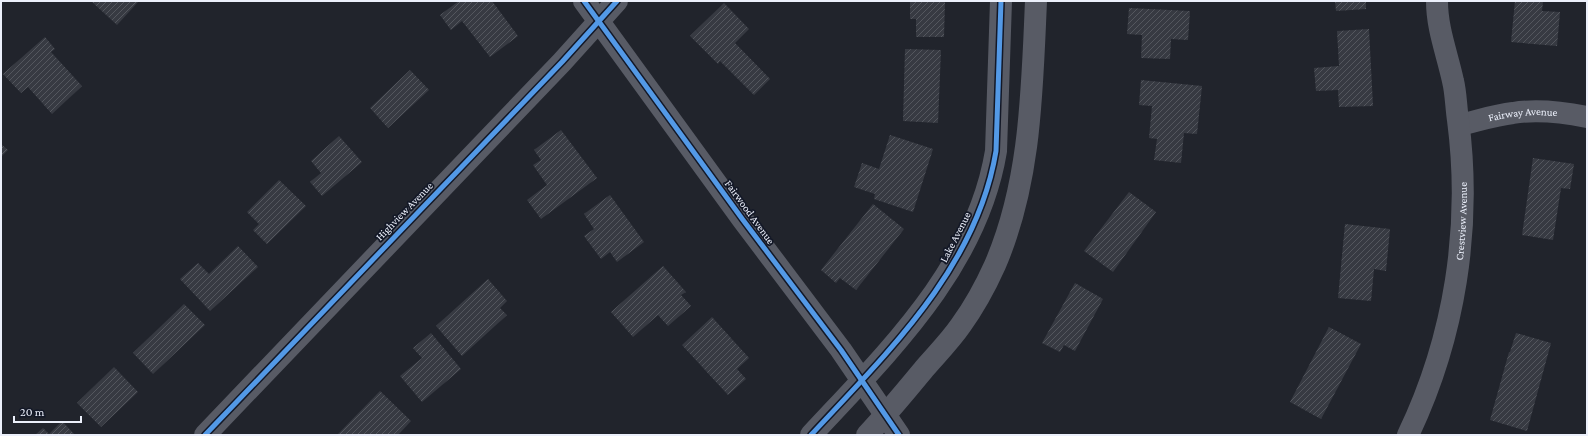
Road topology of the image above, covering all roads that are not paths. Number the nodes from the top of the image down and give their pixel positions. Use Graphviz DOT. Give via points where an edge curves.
graph roads {
  1 [pos="584,1"];
  2 [pos="617,1"];
  3 [pos="1001,1"];
  4 [pos="1036,1"];
  5 [pos="1436,1"];
  6 [pos="599,21"];
  7 [pos="1587,116"];
  8 [pos="1459,125"];
  9 [pos="862,380"];
  10 [pos="886,415"];
  11 [pos="205,435"];
  12 [pos="811,435"];
  13 [pos="867,435"];
  14 [pos="899,435"];
  15 [pos="1408,435"];
  1 -- 6 [label="street, Fairwood Avenue"];
  2 -- 6 [label="street, Highview Avenue"];
  3 -- 9 [label="street, Lake Avenue" via="996,151 985,197 958,255 938,288"];
  4 -- 10 [label="street" via="1029,128 1022,179 1007,234 992,272 961,325"];
  5 -- 8 [label="street, Crestview Avenue" via="1437,19 1453,82"];
  6 -- 9 [label="street, Fairwood Avenue"];
  6 -- 11 [label="street, Highview Avenue"];
  7 -- 8 [label="street, Fairway Avenue" via="1538,111 1513,113"];
  8 -- 15 [label="street, Crestview Avenue" via="1463,188 1456,284 1449,324 1437,364"];
  9 -- 10 [label="street, Fairwood Avenue"];
  9 -- 12 [label="street, Lake Avenue"];
  10 -- 13 [label="street"];
  10 -- 14 [label="street, Fairwood Avenue"];
}
